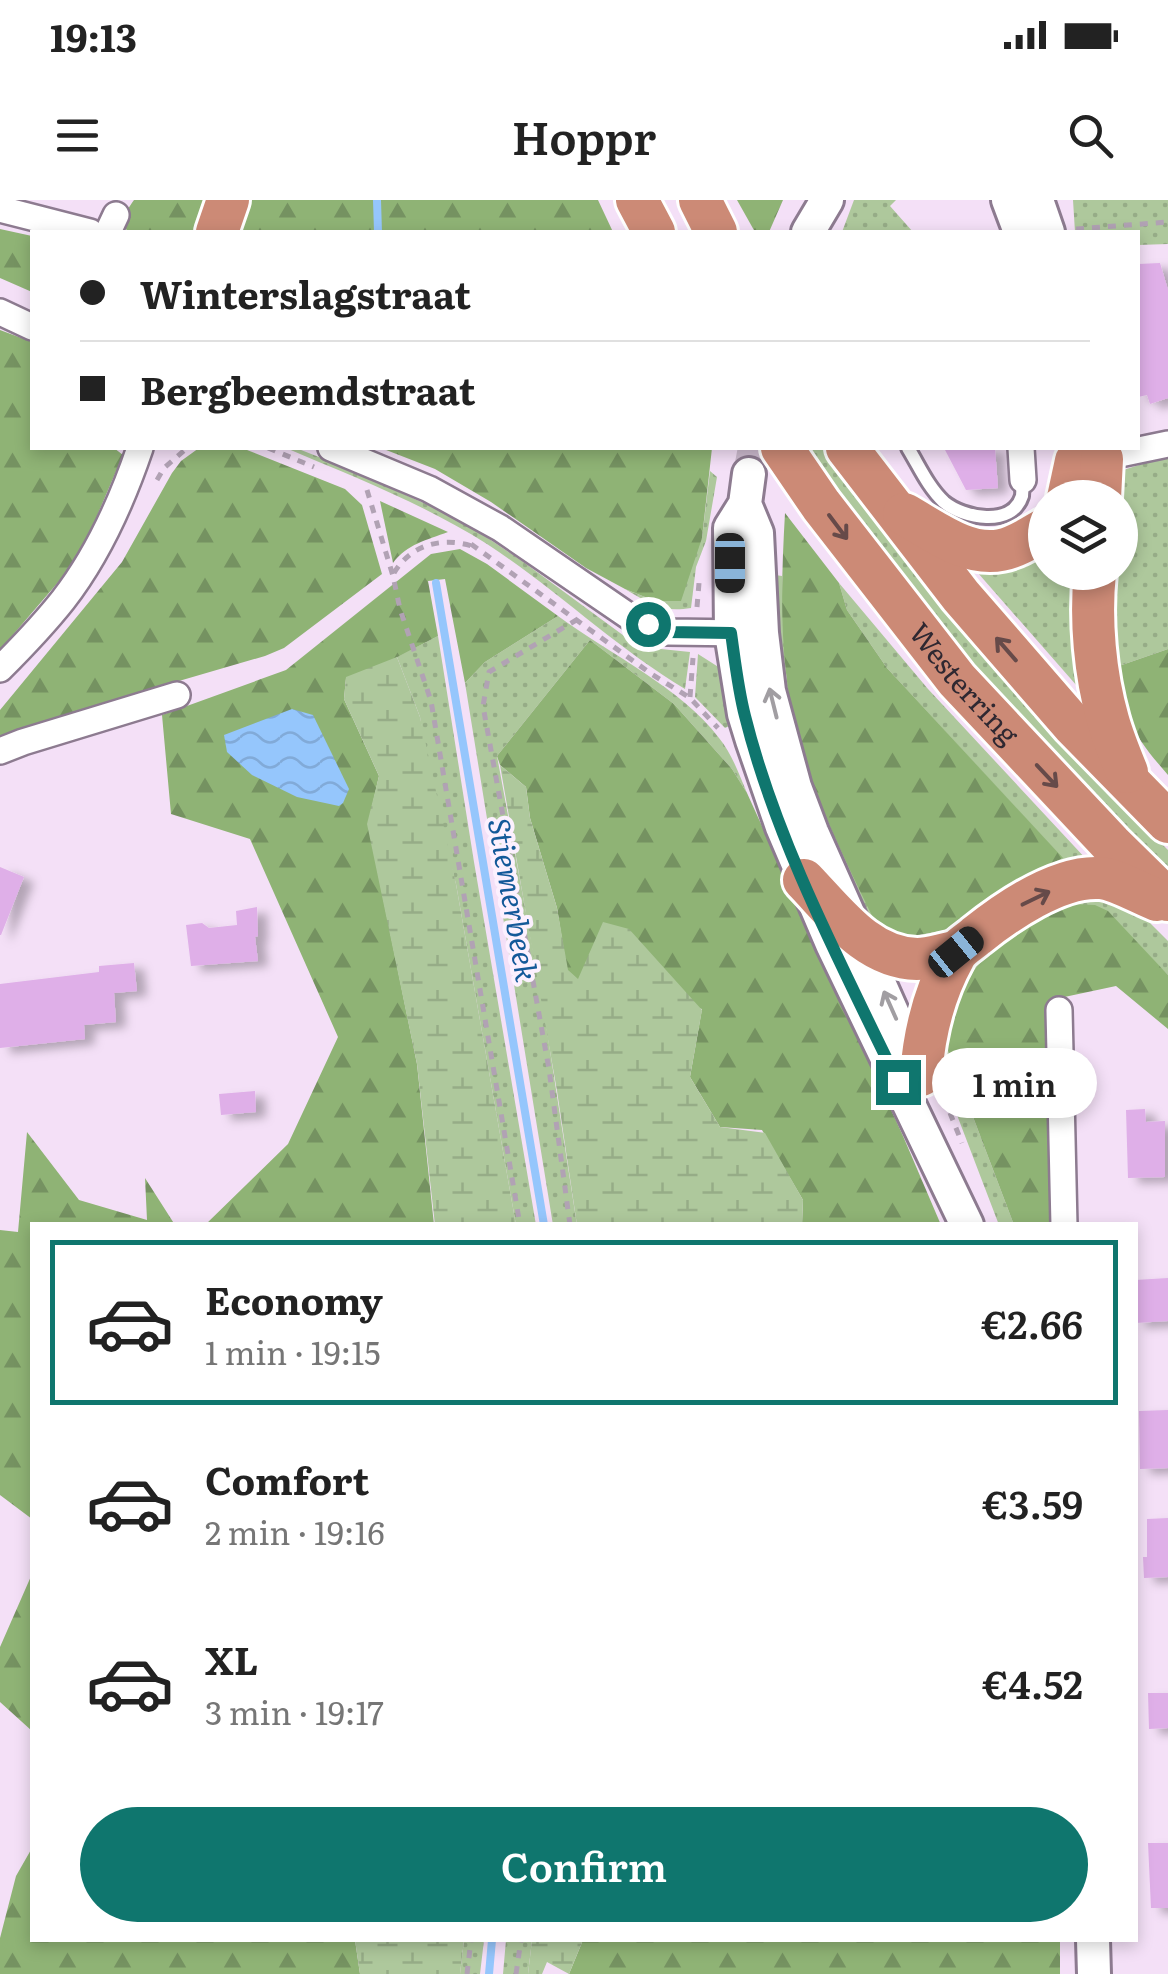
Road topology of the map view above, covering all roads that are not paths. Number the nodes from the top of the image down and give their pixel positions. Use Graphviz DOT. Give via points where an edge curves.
graph roads {
  1 [pos="228,200"];
  2 [pos="637,200"];
  3 [pos="700,200"];
  4 [pos="1008,200"];
  5 [pos="1037,200"];
  6 [pos="0,209"];
  7 [pos="82,230"];
  8 [pos="218,230"];
  9 [pos="653,230"];
  10 [pos="715,230"];
  11 [pos="1019,230"];
  12 [pos="1059,230"];
  13 [pos="0,298"];
  14 [pos="30,308"];
  15 [pos="0,312"];
  16 [pos="30,326"];
  17 [pos="1168,444"];
  18 [pos="139,450"];
  19 [pos="336,450"];
  20 [pos="783,450"];
  21 [pos="848,450"];
  22 [pos="909,450"];
  23 [pos="1021,450"];
  24 [pos="1087,468"];
  25 [pos="1023,480"];
  26 [pos="747,489"];
  27 [pos="893,508"];
  28 [pos="1028,539"];
  29 [pos="1093,590"];
  30 [pos="746,633"];
  31 [pos="0,669"];
  32 [pos="177,695"];
  33 [pos="0,751"];
  34 [pos="1132,786"];
  35 [pos="1168,822"];
  36 [pos="804,880"];
  37 [pos="1168,902"];
  38 [pos="858,936"];
  39 [pos="956,952"];
  40 [pos="1058,1010"];
  41 [pos="920,1075"];
  42 [pos="966,1222"];
  43 [pos="979,1222"];
  44 [pos="1064,1222"];
  45 [pos="1093,1942"];
  46 [pos="1094,1974"];
  1 -- 8 [label="highway"];
  2 -- 9 [label="highway"];
  3 -- 10 [label="highway"];
  4 -- 11 [label="street"];
  5 -- 12 [label="street"];
  6 -- 7 [label="street"];
  13 -- 14 [label="street"];
  15 -- 16 [label="street"];
  17 -- 24 [label="street"];
  18 -- 31 [label="street" via="99,544 64,598"];
  19 -- 30 [label="street" via="500,528 630,617 667,632"];
  20 -- 37 [label="highway, Westerring, one-way" via="957,680"];
  21 -- 27 [label="highway, Westerring"];
  22 -- 25 [label="lane" via="931,487 968,514 992,518 1014,510"];
  23 -- 25 [label="street"];
  26 -- 30 [label="street" via="730,528"];
  27 -- 28 [label="highway" via="967,548 998,551"];
  34 -- 27 [label="highway, Westerring, one-way" via="960,596"];
  29 -- 34 [label="highway" via="1097,670"];
  30 -- 36 [label="street" via="744,714"];
  38 -- 30 [label="street, one-way" via="795,787"];
  32 -- 33 [label="street"];
  34 -- 35 [label="highway, Westerring"];
  36 -- 38 [label="highway"];
  36 -- 42 [label="street"];
  39 -- 37 [label="highway, one-way" via="1035,896 1073,882 1101,878"];
  38 -- 39 [label="highway" via="881,952 917,959"];
  41 -- 38 [label="street, one-way"];
  39 -- 41 [label="highway" via="937,994"];
  40 -- 44 [label="street"];
  41 -- 43 [label="street"];
  45 -- 46 [label="street"];
}
